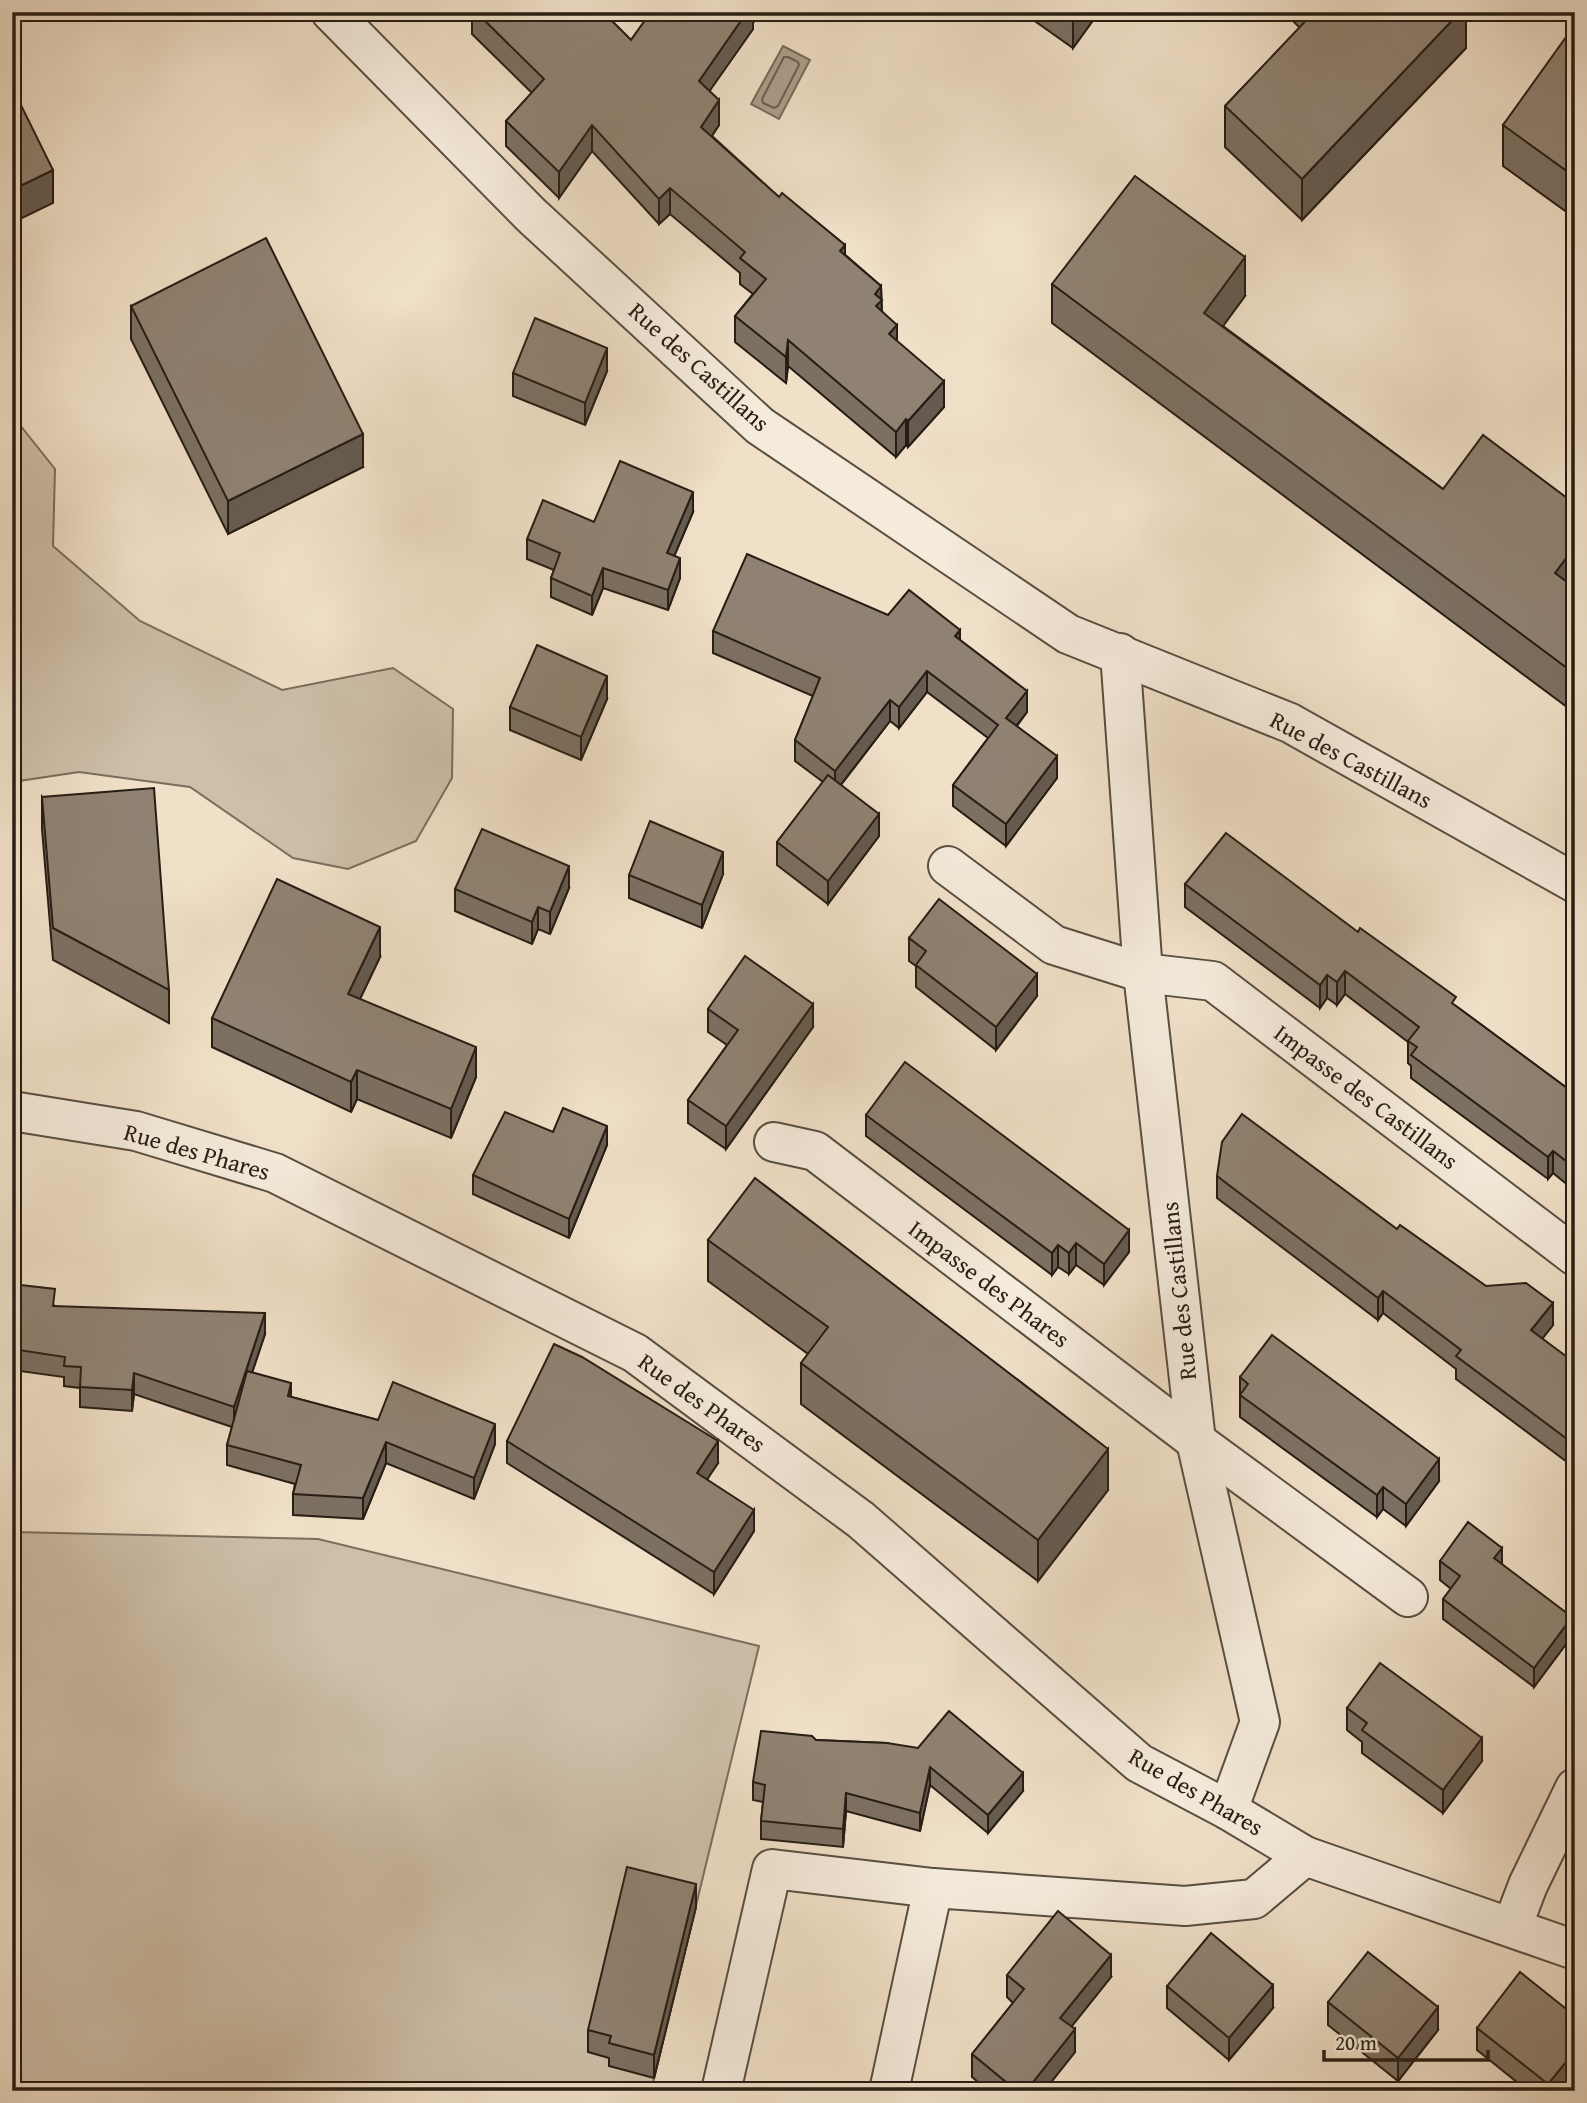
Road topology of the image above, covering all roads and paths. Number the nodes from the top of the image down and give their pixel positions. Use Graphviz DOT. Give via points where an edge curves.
graph roads {
  1 [pos="331,12"];
  2 [pos="1120,653"];
  3 [pos="948,866"];
  4 [pos="1575,883"];
  5 [pos="1143,973"];
  6 [pos="12,1111"];
  7 [pos="774,1142"];
  8 [pos="1575,1256"];
  9 [pos="1196,1441"];
  10 [pos="1408,1597"];
  11 [pos="1575,1788"];
  12 [pos="1228,1810"];
  13 [pos="1305,1856"];
  14 [pos="933,1888"];
  15 [pos="1512,1927"];
  16 [pos="1575,1950"];
  17 [pos="721,2091"];
  18 [pos="889,2091"];
  1 -- 2 [label="street, Rue des Castillans" via="531,215 760,426 1068,634"];
  2 -- 4 [label="street, Rue des Castillans" via="1290,723"];
  2 -- 5 [label="street, Rue des Castillans"];
  3 -- 5 [label="street" via="1054,945"];
  5 -- 8 [label="street, Impasse des Castillans" via="1213,981"];
  5 -- 9 [label="street, Rue des Castillans"];
  6 -- 12 [label="street, Rue des Phares" via="136,1131 275,1173 635,1353 861,1520 1139,1763"];
  7 -- 9 [label="street, Impasse des Phares" via="814,1151"];
  9 -- 10 [label="street"];
  9 -- 12 [label="street, Rue des Castillans" via="1259,1722"];
  11 -- 15 [label="street"];
  12 -- 13 [label="street, Rue des Phares"];
  13 -- 14 [label="street" via="1254,1899 1185,1906"];
  13 -- 15 [label="street, Rue des Phares"];
  14 -- 17 [label="street" via="772,1869"];
  14 -- 18 [label="street"];
  15 -- 16 [label="street, Rue des Phares"];
}
